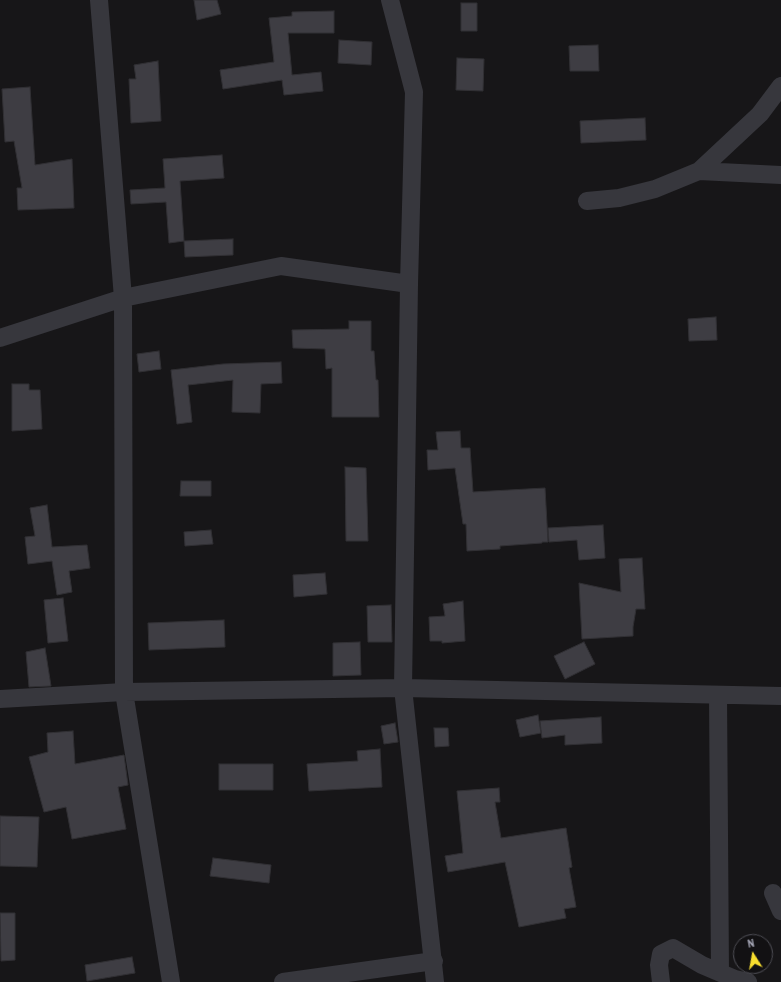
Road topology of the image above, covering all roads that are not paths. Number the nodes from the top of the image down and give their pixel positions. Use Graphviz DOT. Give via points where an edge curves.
graph roads {
  1 [pos="99,0"];
  2 [pos="390,0"];
  3 [pos="781,86"];
  4 [pos="699,171"];
  5 [pos="781,175"];
  6 [pos="587,201"];
  7 [pos="409,284"];
  8 [pos="123,298"];
  9 [pos="0,338"];
  10 [pos="403,688"];
  11 [pos="124,692"];
  12 [pos="718,695"];
  13 [pos="781,696"];
  14 [pos="0,698"];
  15 [pos="773,893"];
  16 [pos="781,912"];
  17 [pos="434,961"];
  18 [pos="720,972"];
  19 [pos="171,982"];
  20 [pos="283,982"];
  21 [pos="435,982"];
  22 [pos="660,982"];
  23 [pos="748,982"];
  1 -- 8 [label="street"];
  2 -- 7 [label="street" via="414,92"];
  3 -- 4 [label="street" via="760,114"];
  4 -- 5 [label="street"];
  4 -- 6 [label="street" via="655,189 619,198"];
  7 -- 8 [label="street" via="281,266"];
  7 -- 10 [label="street"];
  8 -- 9 [label="street"];
  8 -- 11 [label="street"];
  10 -- 11 [label="street"];
  10 -- 12 [label="street"];
  10 -- 17 [label="street"];
  11 -- 14 [label="street"];
  11 -- 19 [label="street"];
  12 -- 13 [label="street"];
  12 -- 18 [label="street"];
  15 -- 16 [label="street"];
  17 -- 20 [label="street"];
  17 -- 21 [label="street"];
  18 -- 22 [label="street" via="673,948 661,954"];
  18 -- 23 [label="street"];
}
